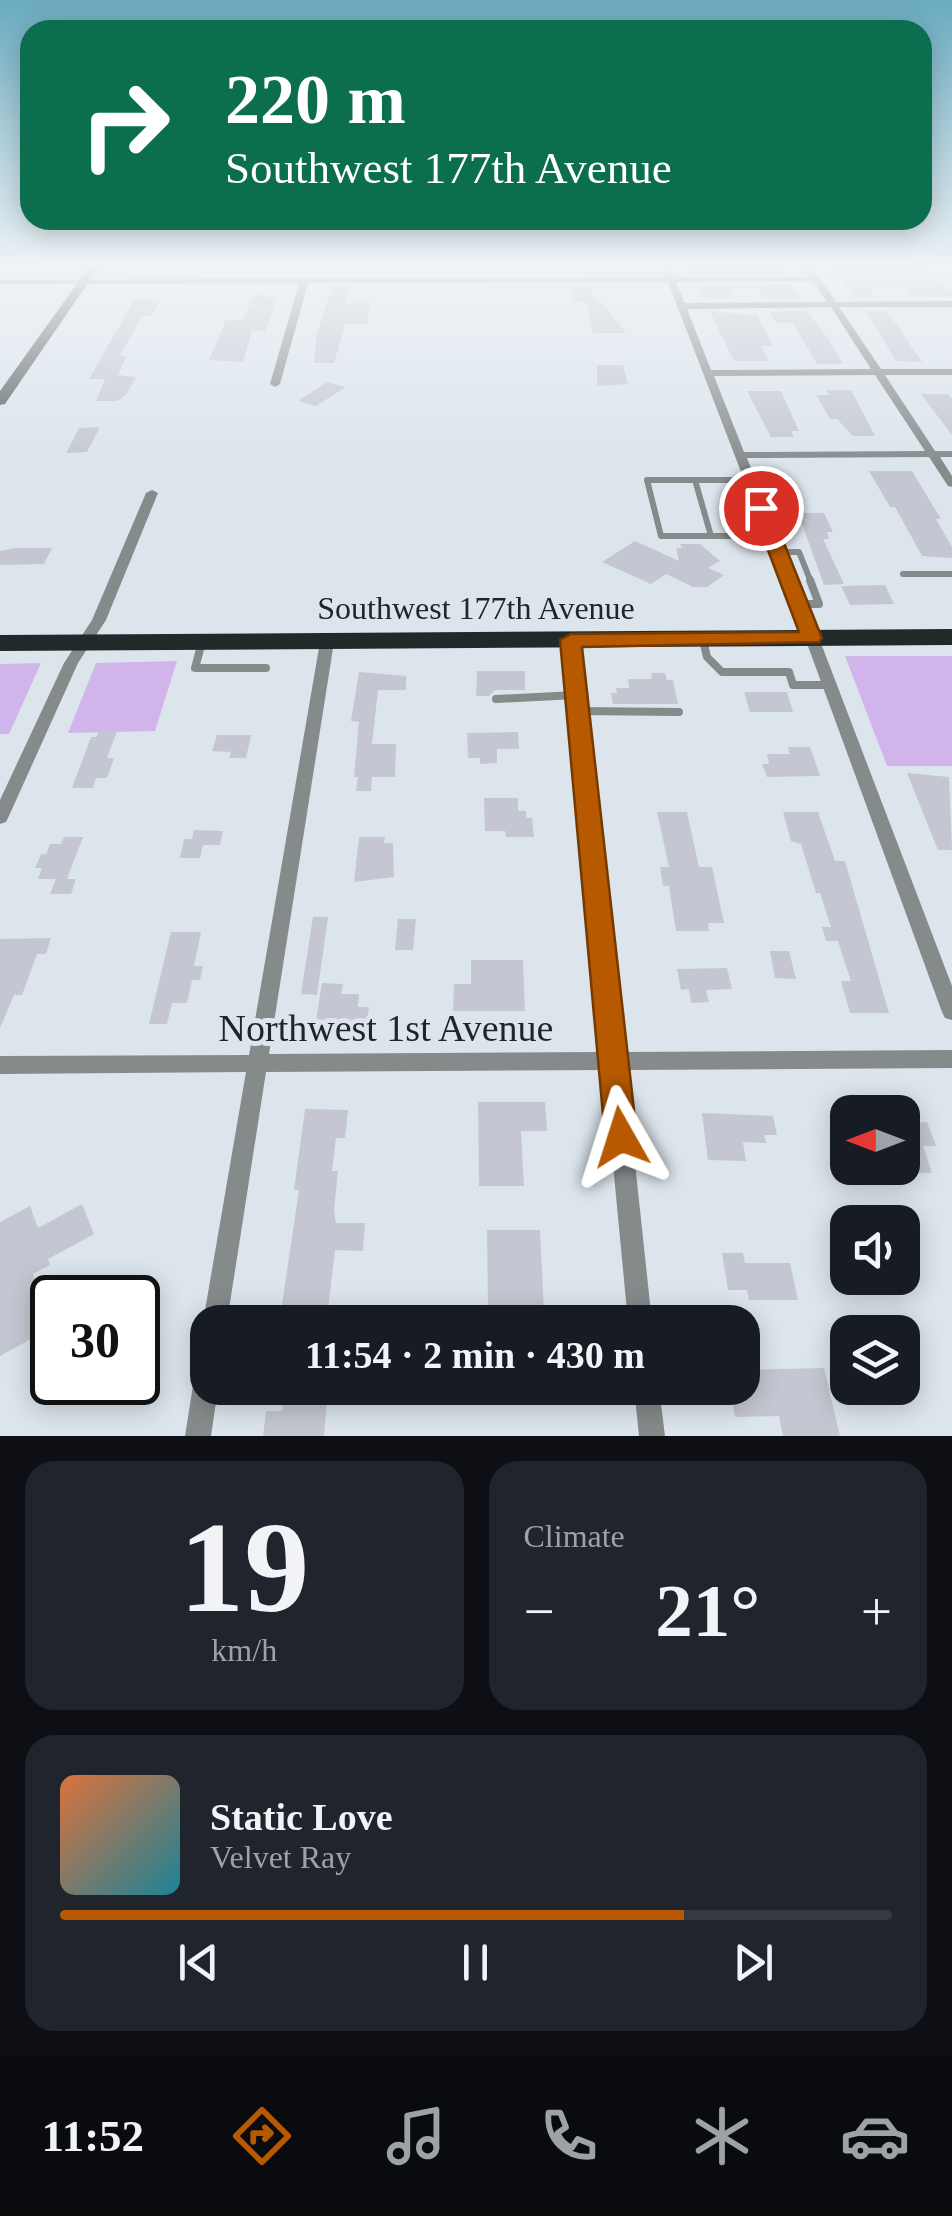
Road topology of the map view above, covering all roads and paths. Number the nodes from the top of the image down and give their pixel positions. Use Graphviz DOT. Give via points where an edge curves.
graph roads {
  1 [pos="47,334"];
  2 [pos="289,334"];
  3 [pos="692,334"];
  4 [pos="852,334"];
  5 [pos="952,375"];
  6 [pos="707,376"];
  7 [pos="880,376"];
  8 [pos="274,384"];
  9 [pos="0,402"];
  10 [pos="931,454"];
  11 [pos="952,454"];
  12 [pos="740,455"];
  13 [pos="695,480"];
  14 [pos="750,480"];
  15 [pos="952,484"];
  16 [pos="152,493"];
  17 [pos="712,536"];
  18 [pos="772,536"];
  19 [pos="778,552"];
  20 [pos="903,574"];
  21 [pos="952,574"];
  22 [pos="798,604"];
  23 [pos="952,636"];
  24 [pos="812,638"];
  25 [pos="702,639"];
  26 [pos="571,640"];
  27 [pos="84,642"];
  28 [pos="202,642"];
  29 [pos="326,642"];
  30 [pos="0,643"];
  31 [pos="266,668"];
  32 [pos="829,685"];
  33 [pos="496,699"];
  34 [pos="577,703"];
  35 [pos="679,712"];
  36 [pos="0,818"];
  37 [pos="952,1012"];
  38 [pos="952,1059"];
  39 [pos="613,1062"];
  40 [pos="0,1064"];
  41 [pos="255,1064"];
  42 [pos="218,1305"];
  43 [pos="638,1305"];
  44 [pos="203,1405"];
  45 [pos="649,1405"];
  46 [pos="198,1436"];
  47 [pos="652,1436"];
  1 -- 9 [label="street"];
  2 -- 8 [label="street"];
  3 -- 6 [label="street"];
  4 -- 7 [label="street"];
  5 -- 7 [label="street"];
  6 -- 7 [label="street"];
  6 -- 12 [label="street"];
  7 -- 10 [label="street"];
  10 -- 11 [label="street"];
  10 -- 12 [label="street"];
  10 -- 15 [label="street"];
  12 -- 14 [label="street"];
  13 -- 14 [label="lane"];
  13 -- 17 [label="lane"];
  13 -- 17 [label="lane" via="647,480 660,536"];
  14 -- 18 [label="street"];
  16 -- 27 [label="street"];
  17 -- 18 [label="lane"];
  18 -- 19 [label="street"];
  19 -- 22 [label="street"];
  19 -- 22 [label="lane" via="798,552 819,604"];
  20 -- 21 [label="lane"];
  22 -- 24 [label="street"];
  23 -- 24 [label="highway, Southwest 177th Avenue"];
  24 -- 25 [label="highway, Southwest 177th Avenue"];
  24 -- 32 [label="street"];
  25 -- 26 [label="highway, Southwest 177th Avenue"];
  25 -- 32 [label="lane" via="707,657 722,672 789,672 793,685"];
  26 -- 29 [label="highway, Southwest 177th Avenue"];
  26 -- 34 [label="street"];
  27 -- 28 [label="highway, Southwest 177th Avenue"];
  27 -- 30 [label="highway, Southwest 177th Avenue"];
  27 -- 36 [label="street"];
  28 -- 29 [label="highway, Southwest 177th Avenue"];
  28 -- 31 [label="lane" via="195,668"];
  29 -- 41 [label="street"];
  32 -- 37 [label="street"];
  33 -- 34 [label="lane"];
  34 -- 35 [label="lane"];
  34 -- 39 [label="street"];
  38 -- 39 [label="street, Northwest 1st Avenue"];
  39 -- 41 [label="street, Northwest 1st Avenue"];
  39 -- 43 [label="street"];
  40 -- 41 [label="street, Northwest 1st Avenue"];
  41 -- 42 [label="street"];
  44 -- 46 [label="street"];
  45 -- 47 [label="street"];
}
